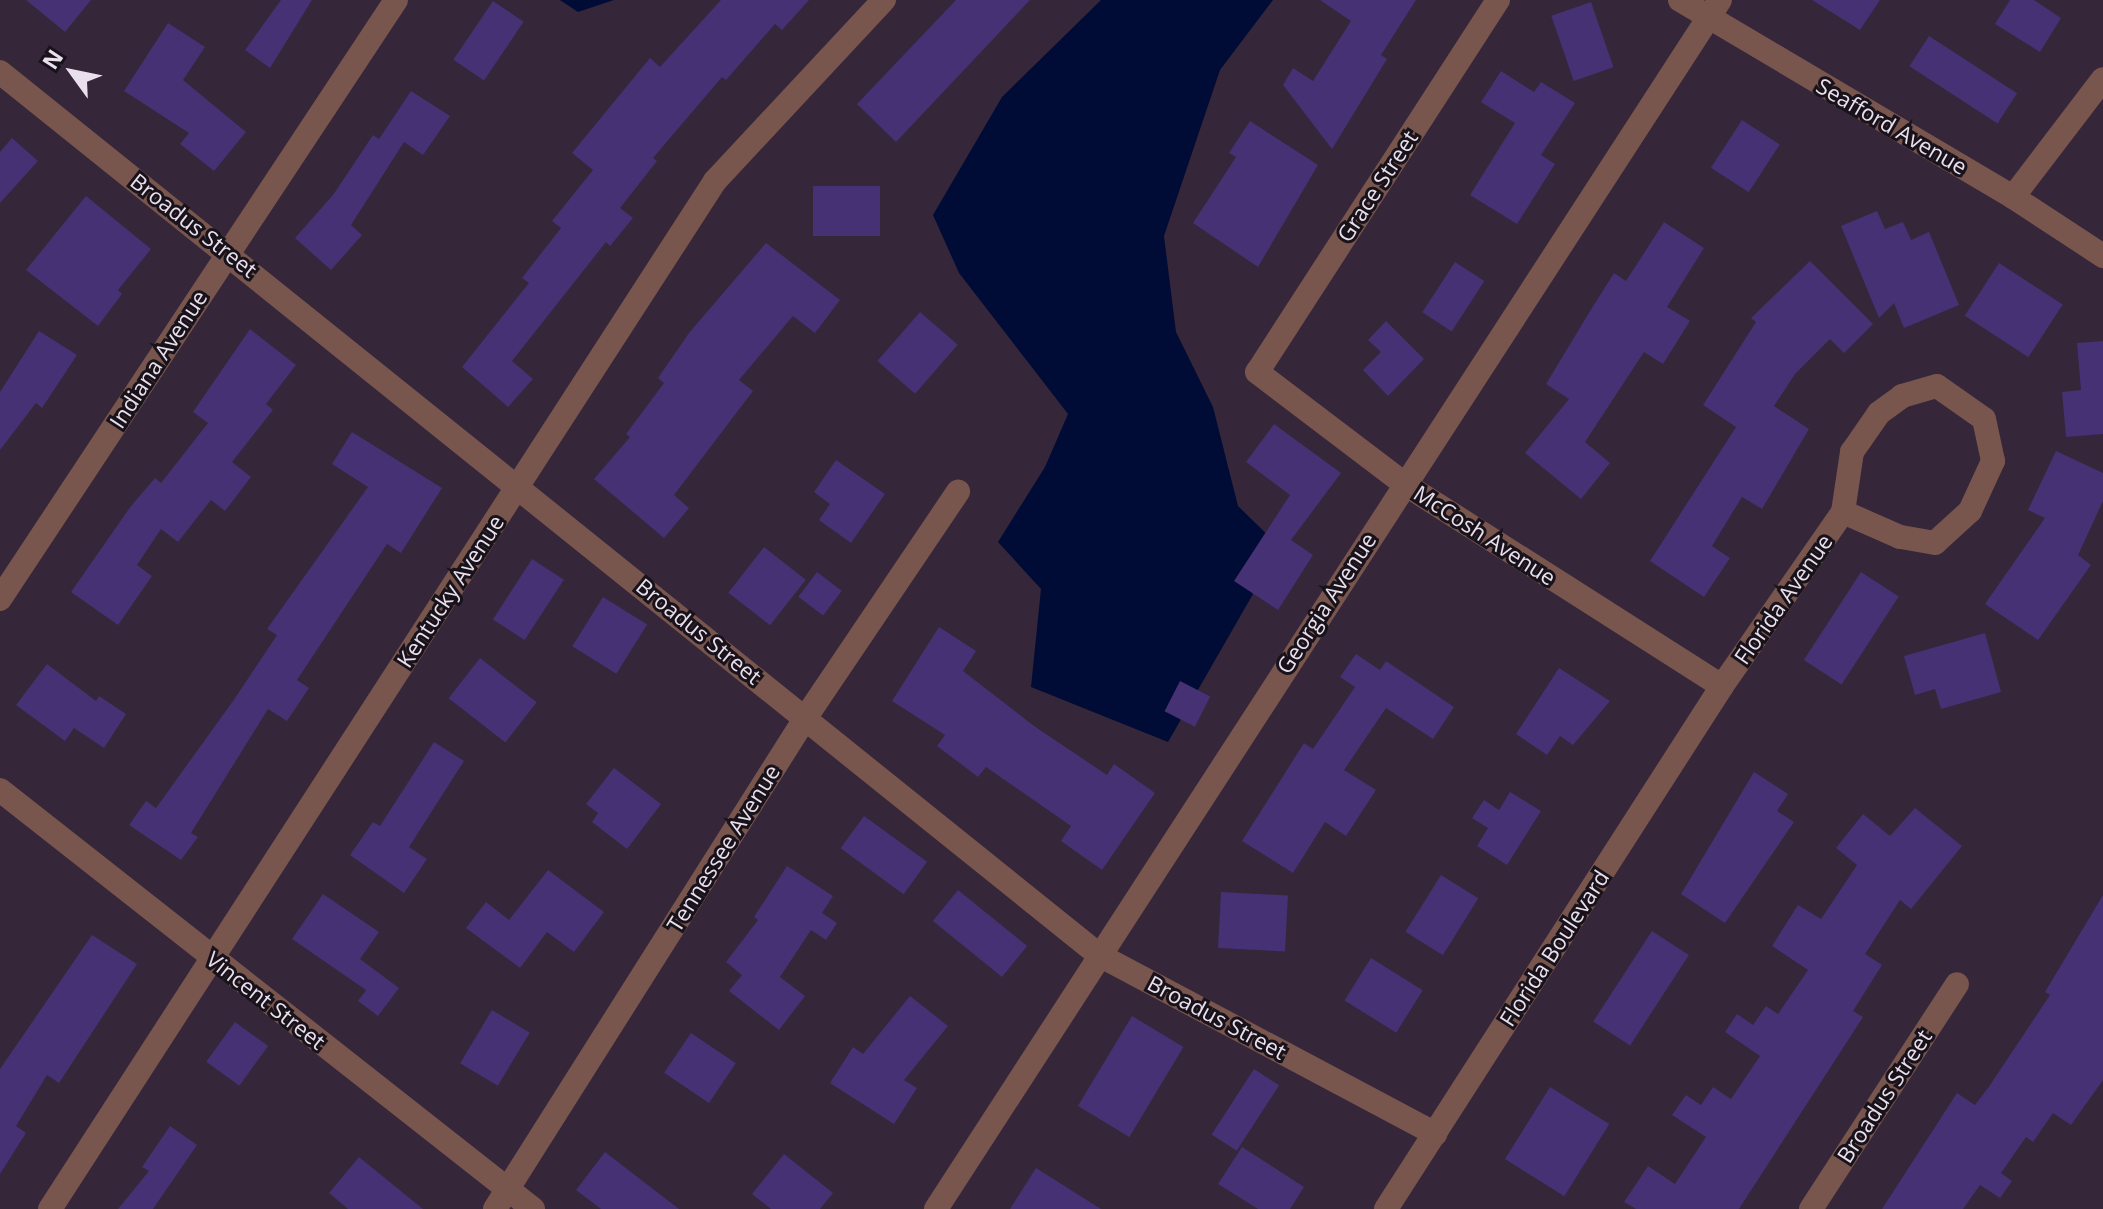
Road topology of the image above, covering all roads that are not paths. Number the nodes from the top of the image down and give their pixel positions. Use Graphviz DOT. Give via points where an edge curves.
graph roads {
  1 [pos="396,0"];
  2 [pos="884,0"];
  3 [pos="1498,0"];
  4 [pos="1680,0"];
  5 [pos="1714,9"];
  6 [pos="0,72"];
  7 [pos="2103,79"];
  8 [pos="2013,197"];
  9 [pos="228,252"];
  10 [pos="2103,256"];
  11 [pos="1257,372"];
  12 [pos="1403,483"];
  13 [pos="519,486"];
  14 [pos="958,492"];
  15 [pos="1843,512"];
  16 [pos="0,599"];
  17 [pos="1722,686"];
  18 [pos="806,717"];
  19 [pos="0,790"];
  20 [pos="1099,955"];
  21 [pos="211,956"];
  22 [pos="1957,984"];
  23 [pos="1435,1134"];
  24 [pos="501,1199"];
  25 [pos="50,1209"];
  26 [pos="533,1209"];
  27 [pos="936,1209"];
  28 [pos="1386,1209"];
  29 [pos="1811,1209"];
  1 -- 9 [label="street, Indiana Avenue"];
  2 -- 13 [label="street, Kentucky Avenue" via="715,181"];
  3 -- 11 [label="street, Grace Street"];
  4 -- 5 [label="street, Seafford Avenue"];
  5 -- 8 [label="street, Seafford Avenue"];
  5 -- 12 [label="street, Georgia Avenue"];
  6 -- 9 [label="street, Broadus Street"];
  7 -- 8 [label="street"];
  8 -- 10 [label="street, Seafford Avenue"];
  9 -- 13 [label="street, Broadus Street"];
  9 -- 16 [label="street, Indiana Avenue"];
  11 -- 12 [label="street, McCosh Avenue"];
  12 -- 17 [label="street, McCosh Avenue"];
  12 -- 20 [label="street, Georgia Avenue"];
  13 -- 18 [label="street, Broadus Street"];
  13 -- 21 [label="street, Kentucky Avenue"];
  14 -- 18 [label="street, Tennessee Avenue"];
  15 -- 15 [label="street, Florida Avenue" via="1852,452 1879,413 1902,396 1937,386 1984,419 1993,461 1970,511 1935,543 1900,537"];
  15 -- 17 [label="street, Florida Avenue"];
  17 -- 23 [label="street, Florida Boulevard"];
  18 -- 20 [label="street, Broadus Street"];
  18 -- 24 [label="street, Tennessee Avenue"];
  19 -- 21 [label="street, Vincent Street"];
  20 -- 23 [label="street, Broadus Street"];
  20 -- 27 [label="street, Georgia Avenue"];
  21 -- 24 [label="street, Vincent Street"];
  21 -- 25 [label="street, Kentucky Avenue"];
  22 -- 29 [label="street, Broadus Street"];
  23 -- 28 [label="street, Florida Boulevard"];
  24 -- 26 [label="street, Vincent Street"];
}
